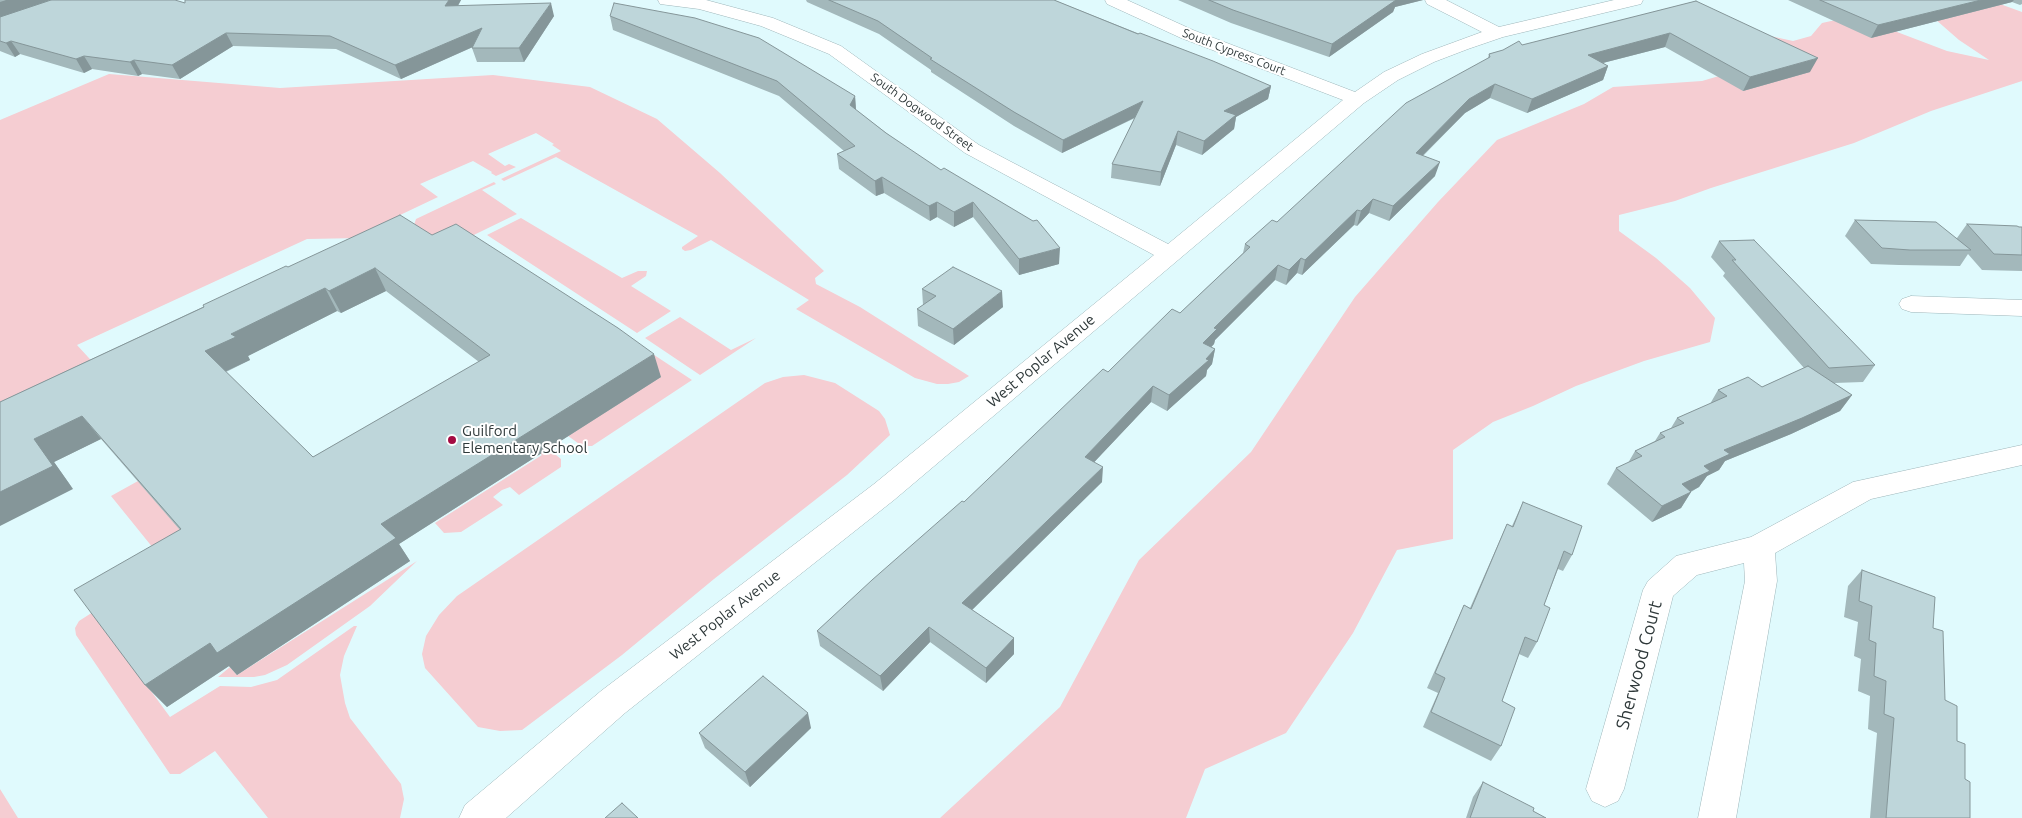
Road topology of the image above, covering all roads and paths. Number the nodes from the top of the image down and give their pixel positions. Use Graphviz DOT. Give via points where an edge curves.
graph roads {
  1 [pos="666,0"];
  2 [pos="1113,0"];
  3 [pos="1433,0"];
  4 [pos="1635,0"];
  5 [pos="702,2"];
  6 [pos="1496,33"];
  7 [pos="1357,99"];
  8 [pos="1169,254"];
  9 [pos="1911,304"];
  10 [pos="2022,308"];
  11 [pos="2022,455"];
  12 [pos="1759,547"];
  13 [pos="1605,789"];
  14 [pos="485,812"];
  15 [pos="1717,818"];
  1 -- 5 [label="street, South Dogwood Street"];
  2 -- 7 [label="street, South Cypress Court" via="1187,34"];
  3 -- 6 [label="street"];
  4 -- 6 [label="street, West Poplar Avenue"];
  5 -- 8 [label="street, South Dogwood Street" via="767,22 835,50 972,149"];
  6 -- 7 [label="street, West Poplar Avenue" via="1428,58 1391,76"];
  7 -- 8 [label="street, West Poplar Avenue"];
  8 -- 14 [label="street, West Poplar Avenue" via="884,492 613,702"];
  9 -- 10 [label="street"];
  11 -- 12 [label="street, Sherwood Court" via="1863,490"];
  12 -- 13 [label="street, Sherwood Court" via="1687,565 1659,590"];
  12 -- 15 [label="street" via="1761,581"];
}
